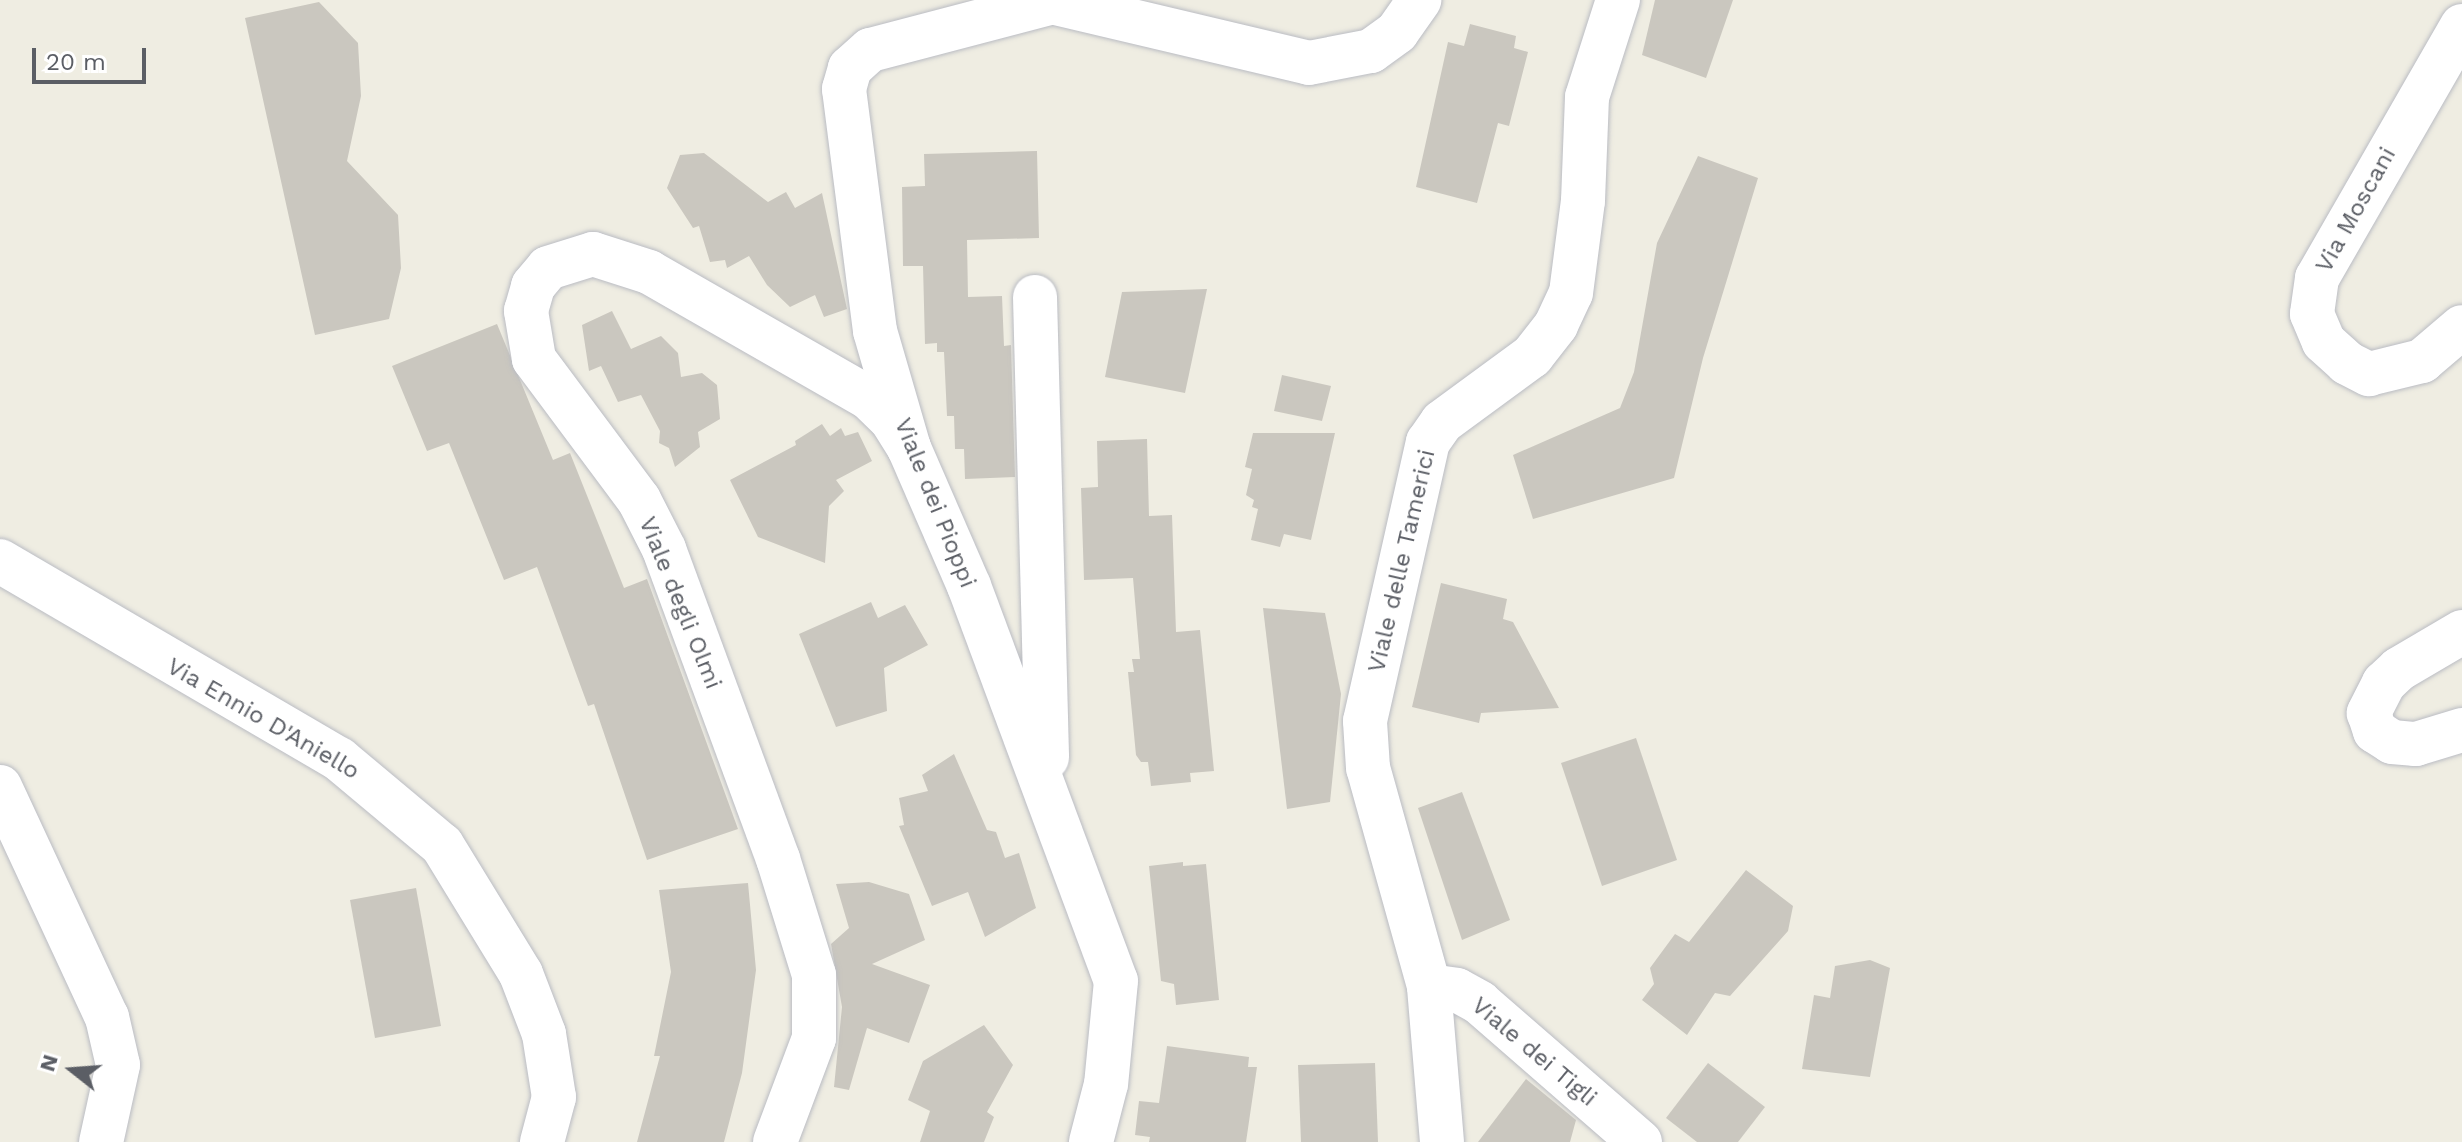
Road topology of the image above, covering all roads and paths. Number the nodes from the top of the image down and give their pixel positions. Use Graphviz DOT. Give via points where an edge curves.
graph roads {
  1 [pos="1419,0"];
  2 [pos="1618,0"];
  3 [pos="1058,2"];
  4 [pos="2462,26"];
  5 [pos="1035,297"];
  6 [pos="2462,327"];
  7 [pos="909,448"];
  8 [pos="0,561"];
  9 [pos="2462,632"];
  10 [pos="2462,730"];
  11 [pos="0,787"];
  12 [pos="1048,792"];
  13 [pos="1429,986"];
  14 [pos="101,1142"];
  15 [pos="542,1142"];
  16 [pos="775,1142"];
  17 [pos="1091,1142"];
  18 [pos="1442,1142"];
  19 [pos="1640,1142"];
  1 -- 3 [label="street" via="1397,32 1371,51 1309,63"];
  2 -- 13 [label="street, Viale delle Tamerici" via="1587,97 1583,201 1571,293 1556,325 1532,356 1442,422 1428,442 1369,700 1368,768"];
  3 -- 7 [label="street, Viale dei Pioppi" via="870,50 850,68 845,115 875,331"];
  4 -- 6 [label="street, Via Moscani" via="2317,278 2312,314 2324,342 2369,374 2422,361"];
  5 -- 12 [label="street"];
  7 -- 12 [label="street, Viale dei Pioppi"];
  7 -- 16 [label="street, Viale degli Olmi" via="891,419 869,398 638,267 593,254 548,268 533,286 526,311 534,359 639,500 664,549 778,859 814,975 814,1038"];
  8 -- 15 [label="street, Via Ennio D'Aniello" via="339,759 442,845 521,974 544,1034 554,1097"];
  9 -- 10 [label="street" via="2399,669 2384,683 2369,713 2375,731 2392,742 2416,744"];
  11 -- 14 [label="street" via="107,1017 118,1065"];
  12 -- 17 [label="street, Viale dei Pioppi" via="1116,981 1106,1084"];
  13 -- 18 [label="street, Viale dei Tigli"];
  13 -- 19 [label="street, Viale dei Tigli" via="1457,990 1480,1003"];
}
